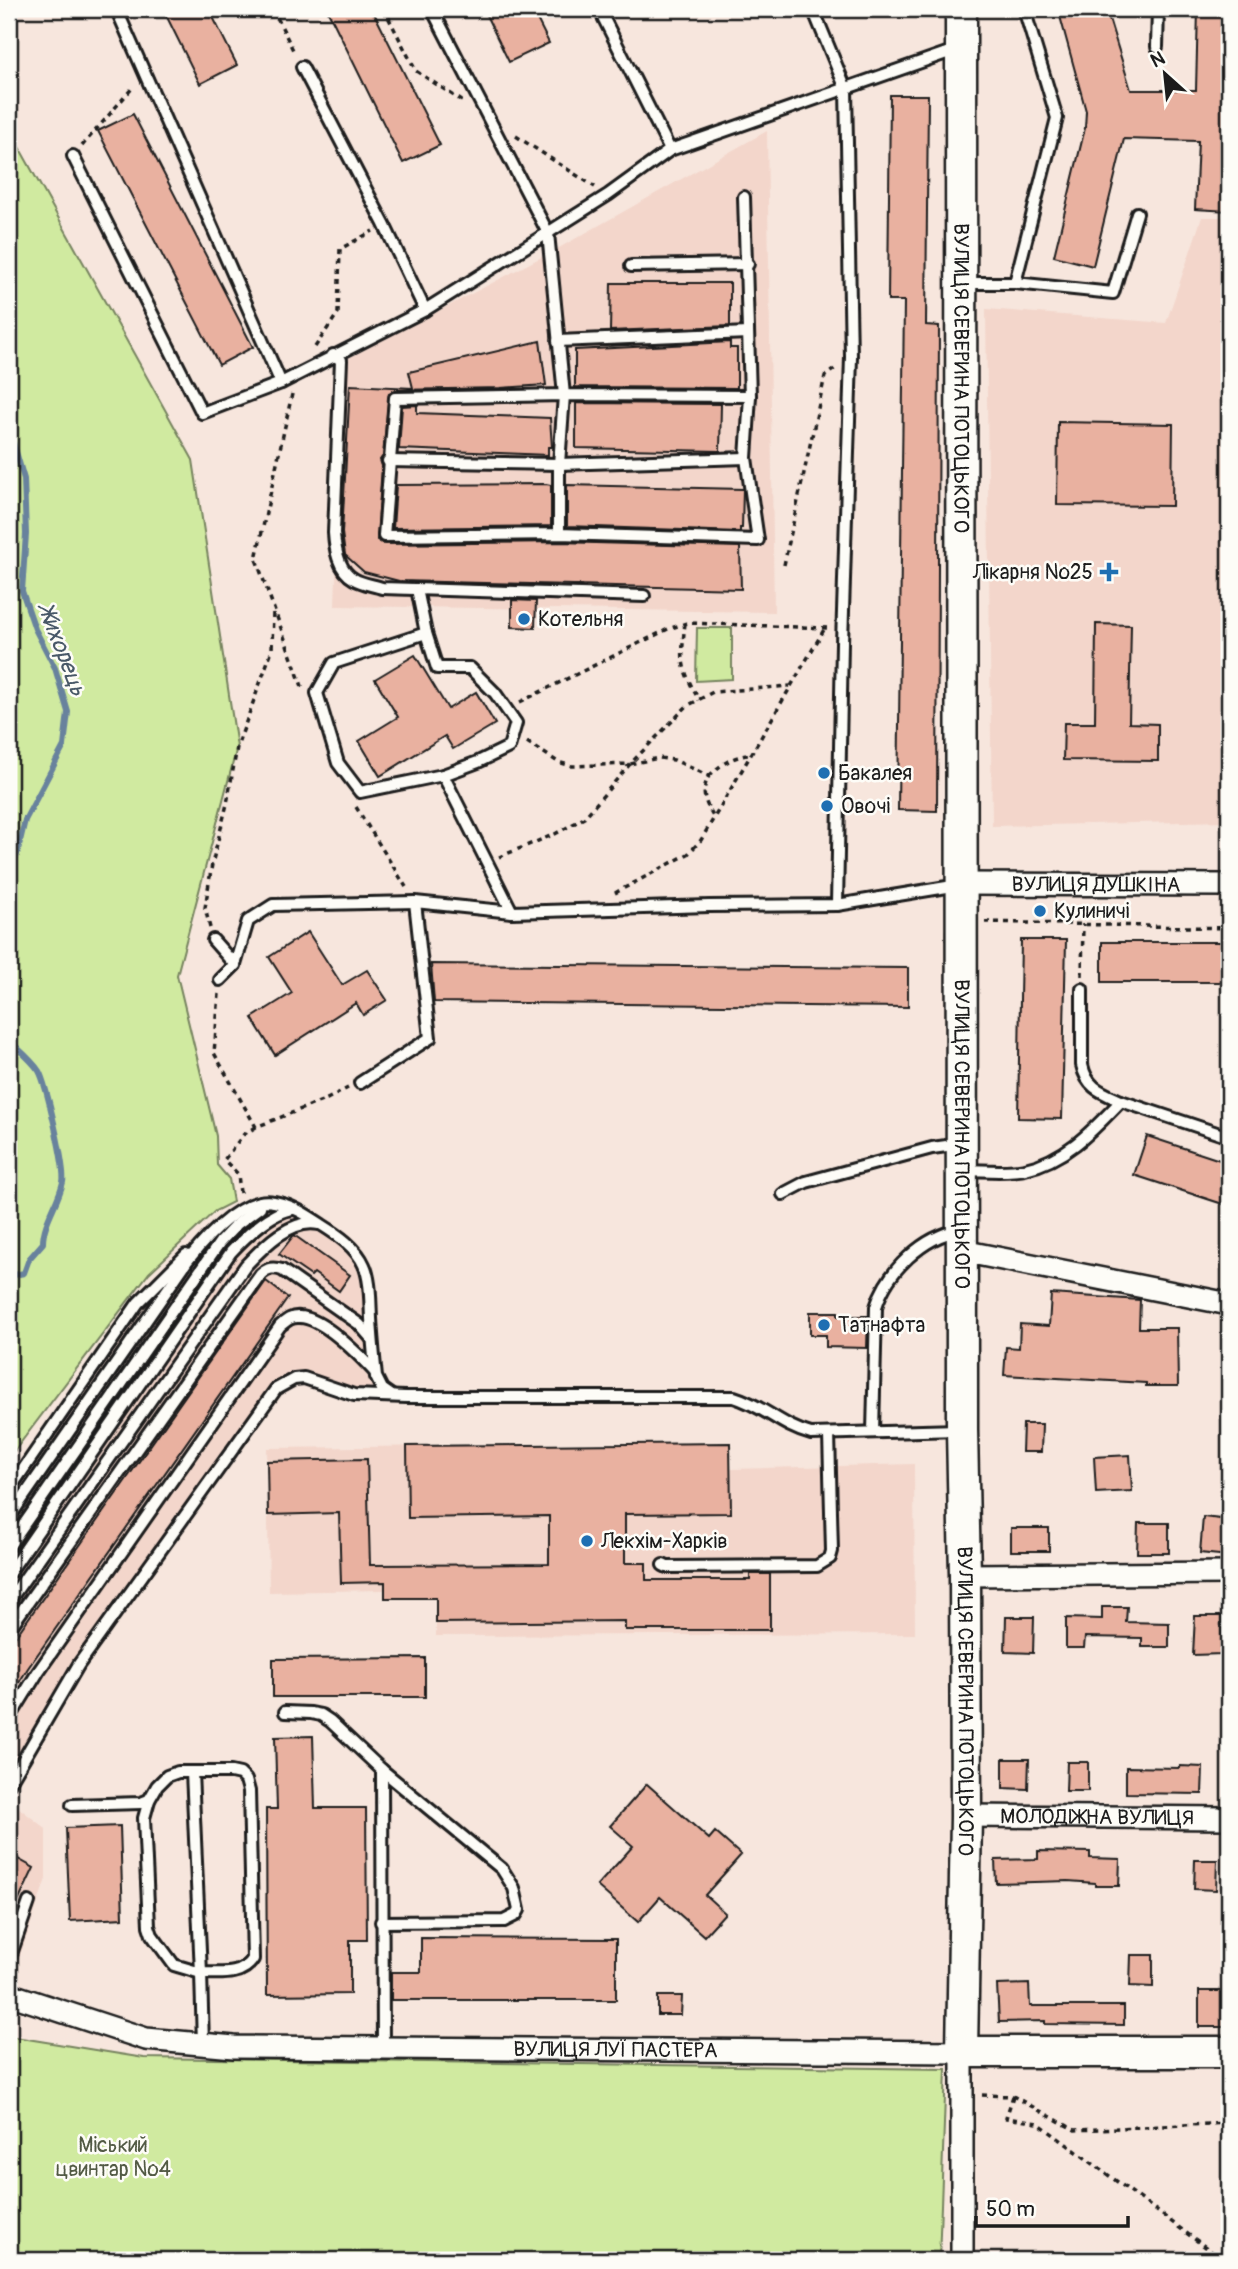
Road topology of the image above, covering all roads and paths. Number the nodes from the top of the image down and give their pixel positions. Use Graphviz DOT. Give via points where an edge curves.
graph roads {
  1 [pos="273,9"];
  2 [pos="384,9"];
  3 [pos="432,9"];
  4 [pos="599,9"];
  5 [pos="813,9"];
  6 [pos="961,9"];
  7 [pos="1024,9"];
  8 [pos="1158,9"];
  9 [pos="119,15"];
  10 [pos="1157,47"];
  11 [pos="961,48"];
  12 [pos="302,67"];
  13 [pos="416,71"];
  14 [pos="144,74"];
  15 [pos="846,89"];
  16 [pos="670,150"];
  17 [pos="73,156"];
  18 [pos="744,197"];
  19 [pos="1137,214"];
  20 [pos="384,224"];
  21 [pos="548,233"];
  22 [pos="748,264"];
  23 [pos="631,266"];
  24 [pos="961,283"];
  25 [pos="1015,284"];
  26 [pos="425,310"];
  27 [pos="748,333"];
  28 [pos="558,341"];
  29 [pos="333,355"];
  30 [pos="851,357"];
  31 [pos="296,374"];
  32 [pos="281,383"];
  33 [pos="564,395"];
  34 [pos="750,396"];
  35 [pos="746,458"];
  36 [pos="388,461"];
  37 [pos="559,464"];
  38 [pos="559,534"];
  39 [pos="784,565"];
  40 [pos="417,589"];
  41 [pos="645,596"];
  42 [pos="274,608"];
  43 [pos="685,623"];
  44 [pos="825,628"];
  45 [pos="843,628"];
  46 [pos="426,633"];
  47 [pos="792,685"];
  48 [pos="304,691"];
  49 [pos="699,700"];
  50 [pos="506,709"];
  51 [pos="513,733"];
  52 [pos="751,755"];
  53 [pos="630,764"];
  54 [pos="443,775"];
  55 [pos="709,776"];
  56 [pos="351,800"];
  57 [pos="714,818"];
  58 [pos="488,862"];
  59 [pos="961,884"];
  60 [pos="1229,885"];
  61 [pos="415,902"];
  62 [pos="837,905"];
  63 [pos="584,910"];
  64 [pos="512,912"];
  65 [pos="961,921"];
  66 [pos="1083,924"];
  67 [pos="1229,928"];
  68 [pos="213,940"];
  69 [pos="235,965"];
  70 [pos="220,979"];
  71 [pos="1082,989"];
  72 [pos="359,1083"];
  73 [pos="1121,1101"];
  74 [pos="256,1127"];
  75 [pos="1229,1138"];
  76 [pos="961,1157"];
  77 [pos="783,1194"];
  78 [pos="241,1196"];
  79 [pos="271,1201"];
  80 [pos="296,1209"];
  81 [pos="322,1225"];
  82 [pos="211,1232"];
  83 [pos="962,1240"];
  84 [pos="1229,1304"];
  85 [pos="372,1339"];
  86 [pos="375,1372"];
  87 [pos="392,1396"];
  88 [pos="962,1430"];
  89 [pos="873,1432"];
  90 [pos="829,1434"];
  91 [pos="9,1490"];
  92 [pos="9,1518"];
  93 [pos="9,1546"];
  94 [pos="663,1565"];
  95 [pos="9,1573"];
  96 [pos="1229,1573"];
  97 [pos="965,1575"];
  98 [pos="9,1601"];
  99 [pos="9,1629"];
  100 [pos="285,1712"];
  101 [pos="9,1719"];
  102 [pos="382,1770"];
  103 [pos="192,1772"];
  104 [pos="9,1784"];
  105 [pos="149,1800"];
  106 [pos="72,1805"];
  107 [pos="967,1816"];
  108 [pos="1229,1818"];
  109 [pos="29,1902"];
  110 [pos="381,1922"];
  111 [pos="9,1960"];
  112 [pos="201,1973"];
  113 [pos="9,1994"];
  114 [pos="203,2044"];
  115 [pos="383,2048"];
  116 [pos="962,2052"];
  117 [pos="1229,2052"];
  118 [pos="962,2095"];
  119 [pos="1013,2096"];
  120 [pos="1229,2123"];
  121 [pos="962,2260"];
  122 [pos="1223,2260"];
  1 -- 12 [label="path"];
  2 -- 13 [label="path"];
  3 -- 21 [label="lane"];
  4 -- 16 [label="lane"];
  5 -- 15 [label="lane"];
  6 -- 11 [label="street, ВУЛИЦЯ СЕВЕРИНА ПОТОЦЬКОГО"];
  7 -- 25 [label="lane" via="1057,118"];
  8 -- 10 [label="lane"];
  9 -- 14 [label="lane"];
  11 -- 15 [label="lane"];
  11 -- 24 [label="street, ВУЛИЦЯ СЕВЕРИНА ПОТОЦЬКОГО"];
  12 -- 20 [label="lane"];
  14 -- 17 [label="path"];
  14 -- 32 [label="lane"];
  15 -- 16 [label="lane"];
  15 -- 30 [label="lane"];
  16 -- 21 [label="lane"];
  17 -- 32 [label="lane" via="202,414"];
  18 -- 22 [label="lane"];
  19 -- 25 [label="lane" via="1113,293"];
  20 -- 26 [label="lane"];
  20 -- 31 [label="path" via="340,249 338,313"];
  21 -- 26 [label="lane"];
  21 -- 28 [label="lane"];
  22 -- 23 [label="lane"];
  22 -- 27 [label="lane"];
  24 -- 25 [label="lane"];
  24 -- 59 [label="street, ВУЛИЦЯ СЕВЕРИНА ПОТОЦЬКОГО"];
  26 -- 29 [label="lane"];
  27 -- 28 [label="lane"];
  27 -- 34 [label="lane"];
  28 -- 33 [label="lane"];
  29 -- 31 [label="lane"];
  29 -- 40 [label="lane" via="341,360 334,533 339,562 352,579 382,588"];
  30 -- 39 [label="path" via="825,376"];
  30 -- 45 [label="lane"];
  31 -- 32 [label="lane"];
  31 -- 42 [label="path" via="256,559"];
  33 -- 34 [label="lane"];
  33 -- 36 [label="lane" via="395,398"];
  33 -- 37 [label="lane"];
  34 -- 35 [label="lane"];
  35 -- 37 [label="lane"];
  35 -- 38 [label="lane" via="758,540"];
  36 -- 37 [label="lane"];
  36 -- 38 [label="lane" via="384,536"];
  37 -- 38 [label="lane"];
  40 -- 41 [label="lane"];
  40 -- 46 [label="lane"];
  42 -- 48 [label="path"];
  42 -- 68 [label="path" via="272,650 237,747 212,864 205,908"];
  43 -- 44 [label="path"];
  43 -- 49 [label="path" via="681,662"];
  43 -- 50 [label="path"];
  44 -- 45 [label="path"];
  44 -- 47 [label="path"];
  45 -- 62 [label="lane"];
  46 -- 50 [label="lane" via="437,668 470,668"];
  46 -- 54 [label="lane" via="334,663 317,693 338,763 360,792"];
  47 -- 49 [label="path" via="713,692"];
  47 -- 52 [label="path"];
  49 -- 53 [label="path" via="687,706"];
  50 -- 51 [label="lane" via="516,723"];
  51 -- 53 [label="path" via="558,762"];
  51 -- 54 [label="lane" via="509,747"];
  52 -- 55 [label="path" via="729,761"];
  52 -- 57 [label="path"];
  53 -- 55 [label="path" via="659,758"];
  53 -- 58 [label="path" via="584,818"];
  54 -- 58 [label="lane"];
  55 -- 57 [label="path" via="703,794"];
  56 -- 61 [label="path"];
  57 -- 63 [label="path" via="688,854"];
  58 -- 64 [label="lane"];
  59 -- 60 [label="street, ВУЛИЦЯ ДУШКІНА"];
  59 -- 62 [label="lane"];
  59 -- 65 [label="street, ВУЛИЦЯ СЕВЕРИНА ПОТОЦЬКОГО"];
  61 -- 64 [label="lane"];
  61 -- 69 [label="lane" via="273,905 248,921"];
  61 -- 72 [label="lane" via="430,1038"];
  62 -- 63 [label="lane"];
  63 -- 64 [label="lane"];
  65 -- 66 [label="path"];
  65 -- 76 [label="street, ВУЛИЦЯ СЕВЕРИНА ПОТОЦЬКОГО"];
  66 -- 67 [label="path"];
  66 -- 71 [label="path"];
  68 -- 69 [label="lane"];
  69 -- 70 [label="lane"];
  70 -- 74 [label="path" via="214,1053"];
  71 -- 73 [label="lane" via="1084,1073 1095,1090"];
  72 -- 74 [label="path"];
  73 -- 75 [label="lane"];
  73 -- 76 [label="lane" via="1091,1133 1048,1162 1009,1171"];
  74 -- 78 [label="path" via="243,1135 224,1160 238,1174"];
  76 -- 77 [label="lane" via="932,1148 806,1182"];
  76 -- 83 [label="street, ВУЛИЦЯ СЕВЕРИНА ПОТОЦЬКОГО"];
  79 -- 80 [label="lane"];
  79 -- 82 [label="lane" via="258,1202"];
  79 -- 93 [label="lane" via="220,1242"];
  80 -- 81 [label="lane"];
  80 -- 95 [label="lane" via="279,1212 230,1252"];
  81 -- 85 [label="lane" via="356,1251 365,1266"];
  81 -- 98 [label="lane" via="303,1224 287,1230 246,1265"];
  82 -- 91 [label="lane" via="138,1303"];
  82 -- 92 [label="lane"];
  83 -- 84 [label="street"];
  83 -- 88 [label="street, ВУЛИЦЯ СЕВЕРИНА ПОТОЦЬКОГО"];
  83 -- 89 [label="lane" via="946,1232 914,1253 879,1296"];
  85 -- 86 [label="lane"];
  85 -- 99 [label="lane" via="359,1324 282,1270 261,1273"];
  86 -- 87 [label="lane" via="382,1389"];
  86 -- 101 [label="lane" via="345,1342 312,1320 292,1317 280,1326"];
  87 -- 90 [label="lane" via="734,1397 753,1403 794,1430"];
  87 -- 104 [label="lane" via="343,1393 304,1378 276,1389 79,1664"];
  88 -- 89 [label="lane"];
  88 -- 97 [label="street, ВУЛИЦЯ СЕВЕРИНА ПОТОЦЬКОГО"];
  89 -- 90 [label="lane"];
  90 -- 94 [label="lane" via="830,1558 817,1566"];
  96 -- 97 [label="street"];
  97 -- 107 [label="street, ВУЛИЦЯ СЕВЕРИНА ПОТОЦЬКОГО"];
  100 -- 102 [label="lane" via="321,1715"];
  102 -- 110 [label="lane"];
  102 -- 110 [label="lane" via="502,1869 514,1888 519,1910 504,1921"];
  103 -- 105 [label="lane" via="167,1776"];
  103 -- 112 [label="lane"];
  103 -- 112 [label="lane" via="240,1774 249,1791 253,1959 242,1970"];
  105 -- 106 [label="lane"];
  105 -- 112 [label="lane" via="144,1818 149,1926 174,1965"];
  107 -- 108 [label="street, МОЛОДІЖНА ВУЛИЦЯ"];
  107 -- 116 [label="street, ВУЛИЦЯ СЕВЕРИНА ПОТОЦЬКОГО"];
  109 -- 111 [label="lane"];
  110 -- 115 [label="lane"];
  112 -- 114 [label="lane"];
  113 -- 114 [label="street, ВУЛИЦЯ ЛУЇ ПАСТЕРА" via="146,2039"];
  114 -- 115 [label="street, ВУЛИЦЯ ЛУЇ ПАСТЕРА"];
  115 -- 116 [label="street, ВУЛИЦЯ ЛУЇ ПАСТЕРА"];
  116 -- 117 [label="street, ВУЛИЦЯ ЛУЇ ПАСТЕРА"];
  116 -- 118 [label="street, ВУЛИЦЯ СЕВЕРИНА ПОТОЦЬКОГО"];
  118 -- 119 [label="path"];
  118 -- 121 [label="street, ВУЛИЦЯ СЕВЕРИНА ПОТОЦЬКОГО"];
  119 -- 120 [label="path" via="1075,2130"];
  119 -- 122 [label="path" via="1006,2118 1038,2123"];
}
